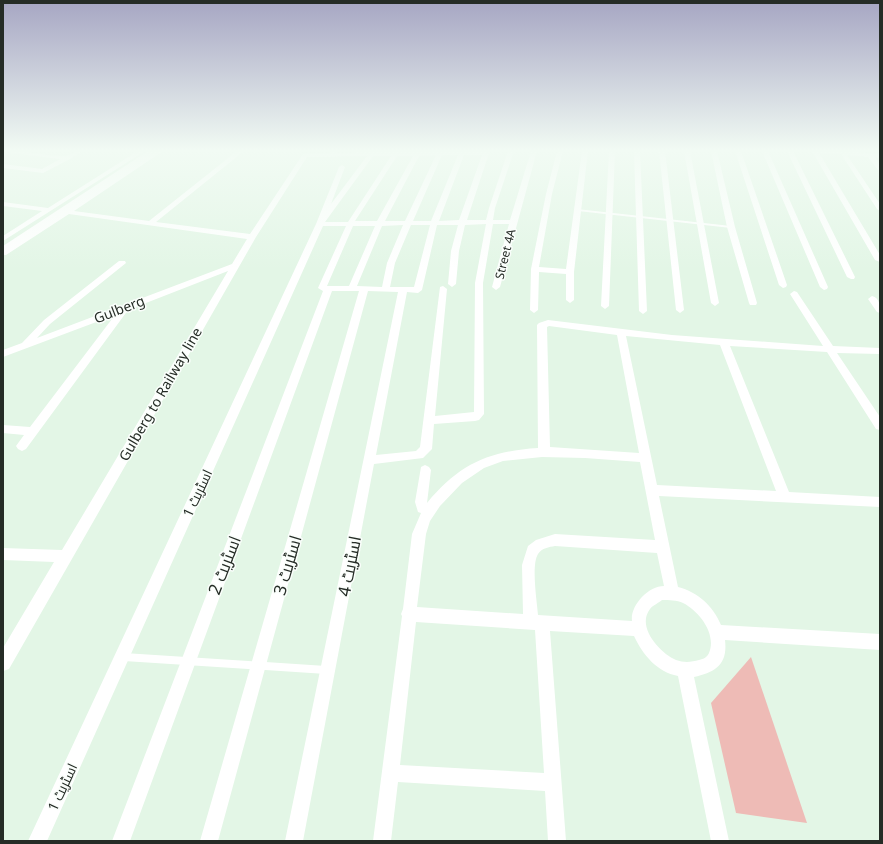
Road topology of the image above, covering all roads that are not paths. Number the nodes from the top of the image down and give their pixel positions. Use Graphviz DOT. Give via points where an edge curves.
graph roads {
  1 [pos="80,190"];
  2 [pos="88,190"];
  3 [pos="92,190"];
  4 [pos="101,190"];
  5 [pos="191,190"];
  6 [pos="282,190"];
  7 [pos="333,190"];
  8 [pos="345,190"];
  9 [pos="372,190"];
  10 [pos="397,190"];
  11 [pos="423,190"];
  12 [pos="447,190"];
  13 [pos="474,190"];
  14 [pos="498,190"];
  15 [pos="522,190"];
  16 [pos="550,190"];
  17 [pos="580,190"];
  18 [pos="610,190"];
  19 [pos="639,190"];
  20 [pos="667,190"];
  21 [pos="696,190"];
  22 [pos="723,190"];
  23 [pos="751,190"];
  24 [pos="782,190"];
  25 [pos="809,190"];
  26 [pos="838,190"];
  27 [pos="868,190"];
  28 [pos="3,204"];
  29 [pos="880,209"];
  30 [pos="49,210"];
  31 [pos="578,210"];
  32 [pos="68,212"];
  33 [pos="609,213"];
  34 [pos="640,217"];
  35 [pos="670,220"];
  36 [pos="463,222"];
  37 [pos="490,222"];
  38 [pos="513,222"];
  39 [pos="379,223"];
  40 [pos="408,223"];
  41 [pos="434,223"];
  42 [pos="149,224"];
  43 [pos="320,224"];
  44 [pos="350,224"];
  45 [pos="702,224"];
  46 [pos="732,227"];
  47 [pos="27,232"];
  48 [pos="252,237"];
  49 [pos="3,239"];
  50 [pos="3,244"];
  51 [pos="3,252"];
  52 [pos="879,260"];
  53 [pos="122,262"];
  54 [pos="236,265"];
  55 [pos="535,269"];
  56 [pos="570,272"];
  57 [pos="851,277"];
  58 [pos="783,285"];
  59 [pos="496,287"];
  60 [pos="824,288"];
  61 [pos="328,289"];
  62 [pos="358,290"];
  63 [pos="385,290"];
  64 [pos="402,290"];
  65 [pos="794,294"];
  66 [pos="872,299"];
  67 [pos="570,300"];
  68 [pos="715,303"];
  69 [pos="753,303"];
  70 [pos="605,306"];
  71 [pos="125,307"];
  72 [pos="534,310"];
  73 [pos="680,310"];
  74 [pos="880,310"];
  75 [pos="643,311"];
  76 [pos="621,334"];
  77 [pos="724,343"];
  78 [pos="25,345"];
  79 [pos="830,350"];
  80 [pos="880,351"];
  81 [pos="3,354"];
  82 [pos="430,420"];
  83 [pos="880,426"];
  84 [pos="3,429"];
  85 [pos="33,431"];
  86 [pos="22,446"];
  87 [pos="544,452"];
  88 [pos="644,458"];
  89 [pos="370,460"];
  90 [pos="425,470"];
  91 [pos="651,490"];
  92 [pos="785,498"];
  93 [pos="880,502"];
  94 [pos="428,511"];
  95 [pos="663,547"];
  96 [pos="3,554"];
  97 [pos="66,556"];
  98 [pos="672,592"];
  99 [pos="408,614"];
  100 [pos="536,621"];
  101 [pos="639,629"];
  102 [pos="717,632"];
  103 [pos="880,642"];
  104 [pos="121,657"];
  105 [pos="188,661"];
  106 [pos="3,663"];
  107 [pos="259,666"];
  108 [pos="329,670"];
  109 [pos="685,671"];
  110 [pos="390,773"];
  111 [pos="554,783"];
  112 [pos="37,841"];
  113 [pos="121,841"];
  114 [pos="209,841"];
  115 [pos="294,841"];
  116 [pos="382,841"];
  117 [pos="557,841"];
  118 [pos="720,841"];
  1 -- 30 [label="street"];
  2 -- 47 [label="main road"];
  3 -- 47 [label="main road"];
  4 -- 32 [label="street"];
  5 -- 42 [label="street"];
  6 -- 48 [label="street, Gulberg to Railway line"];
  7 -- 43 [label="street"];
  8 -- 43 [label="street, اسٹریٹ 1"];
  9 -- 44 [label="street"];
  10 -- 39 [label="street, اسٹریٹ 3"];
  11 -- 40 [label="street"];
  12 -- 41 [label="street"];
  13 -- 36 [label="street"];
  14 -- 37 [label="street"];
  15 -- 38 [label="street, Street 4A"];
  16 -- 55 [label="street"];
  17 -- 31 [label="street"];
  18 -- 33 [label="street"];
  19 -- 34 [label="street"];
  20 -- 35 [label="street"];
  21 -- 45 [label="street"];
  22 -- 46 [label="street"];
  23 -- 58 [label="street"];
  24 -- 60 [label="street"];
  25 -- 57 [label="street"];
  26 -- 52 [label="street"];
  27 -- 29 [label="street"];
  28 -- 30 [label="street"];
  30 -- 49 [label="street"];
  31 -- 33 [label="lane"];
  31 -- 56 [label="street"];
  32 -- 42 [label="street"];
  32 -- 51 [label="street"];
  33 -- 34 [label="lane"];
  33 -- 70 [label="street"];
  34 -- 35 [label="lane"];
  34 -- 75 [label="street"];
  35 -- 45 [label="lane"];
  35 -- 73 [label="street"];
  36 -- 37 [label="street"];
  36 -- 41 [label="street"];
  36 -- 82 [label="street" via="448,286"];
  37 -- 38 [label="street"];
  37 -- 82 [label="street" via="478,283 479,414 475,417"];
  38 -- 59 [label="street, Street 4A"];
  39 -- 40 [label="street"];
  39 -- 44 [label="street"];
  39 -- 62 [label="street, اسٹریٹ 3" via="361,262"];
  40 -- 41 [label="street"];
  40 -- 63 [label="street" via="391,263"];
  41 -- 64 [label="street" via="418,290"];
  42 -- 48 [label="street"];
  43 -- 44 [label="street"];
  43 -- 104 [label="street, اسٹریٹ 1"];
  44 -- 61 [label="street" via="322,288"];
  45 -- 46 [label="lane"];
  45 -- 68 [label="street"];
  46 -- 69 [label="street"];
  47 -- 50 [label="main road"];
  47 -- 51 [label="main road"];
  48 -- 54 [label="street, Gulberg to Railway line"];
  53 -- 78 [label="street" via="47,322"];
  54 -- 71 [label="street, Gulberg"];
  54 -- 97 [label="street, Gulberg to Railway line"];
  55 -- 56 [label="street"];
  55 -- 72 [label="street"];
  56 -- 67 [label="street"];
  61 -- 62 [label="street"];
  61 -- 105 [label="street, اسٹریٹ 2"];
  62 -- 63 [label="street"];
  62 -- 107 [label="street, اسٹریٹ 3"];
  63 -- 64 [label="street"];
  64 -- 89 [label="street, اسٹریٹ 4"];
  65 -- 79 [label="street"];
  66 -- 74 [label="street"];
  71 -- 78 [label="street, Gulberg"];
  71 -- 85 [label="street"];
  76 -- 77 [label="street"];
  76 -- 87 [label="street" via="548,323 542,325"];
  76 -- 88 [label="street"];
  77 -- 79 [label="street"];
  77 -- 92 [label="street"];
  78 -- 81 [label="street, Gulberg"];
  79 -- 80 [label="street"];
  79 -- 83 [label="street"];
  82 -- 89 [label="street" via="424,453"];
  84 -- 85 [label="street"];
  85 -- 86 [label="street"];
  87 -- 88 [label="street"];
  87 -- 94 [label="street" via="513,455 483,462 449,487"];
  88 -- 91 [label="street"];
  89 -- 108 [label="street, اسٹریٹ 4"];
  90 -- 94 [label="street" via="421,502 422,508"];
  91 -- 92 [label="street"];
  91 -- 95 [label="street"];
  92 -- 93 [label="street"];
  94 -- 99 [label="street" via="419,534"];
  95 -- 98 [label="street"];
  95 -- 100 [label="street" via="555,540 540,544 534,548 530,556 529,568"];
  96 -- 97 [label="street"];
  97 -- 106 [label="street, Gulberg to Railway line"];
  98 -- 101 [label="street" via="650,597 642,605 638,616"];
  98 -- 102 [label="street" via="699,605"];
  99 -- 100 [label="street"];
  99 -- 110 [label="street"];
  100 -- 101 [label="street"];
  100 -- 111 [label="street"];
  101 -- 109 [label="street" via="651,651 661,661"];
  102 -- 103 [label="street"];
  102 -- 109 [label="street" via="719,644 716,656 709,665 698,671"];
  104 -- 105 [label="lane"];
  104 -- 112 [label="street, اسٹریٹ 1"];
  105 -- 107 [label="lane"];
  105 -- 113 [label="street, اسٹریٹ 2"];
  107 -- 108 [label="lane"];
  107 -- 114 [label="street, اسٹریٹ 3"];
  108 -- 115 [label="street, اسٹریٹ 4"];
  109 -- 118 [label="street"];
  110 -- 111 [label="street"];
  110 -- 116 [label="street"];
  111 -- 117 [label="street"];
}
